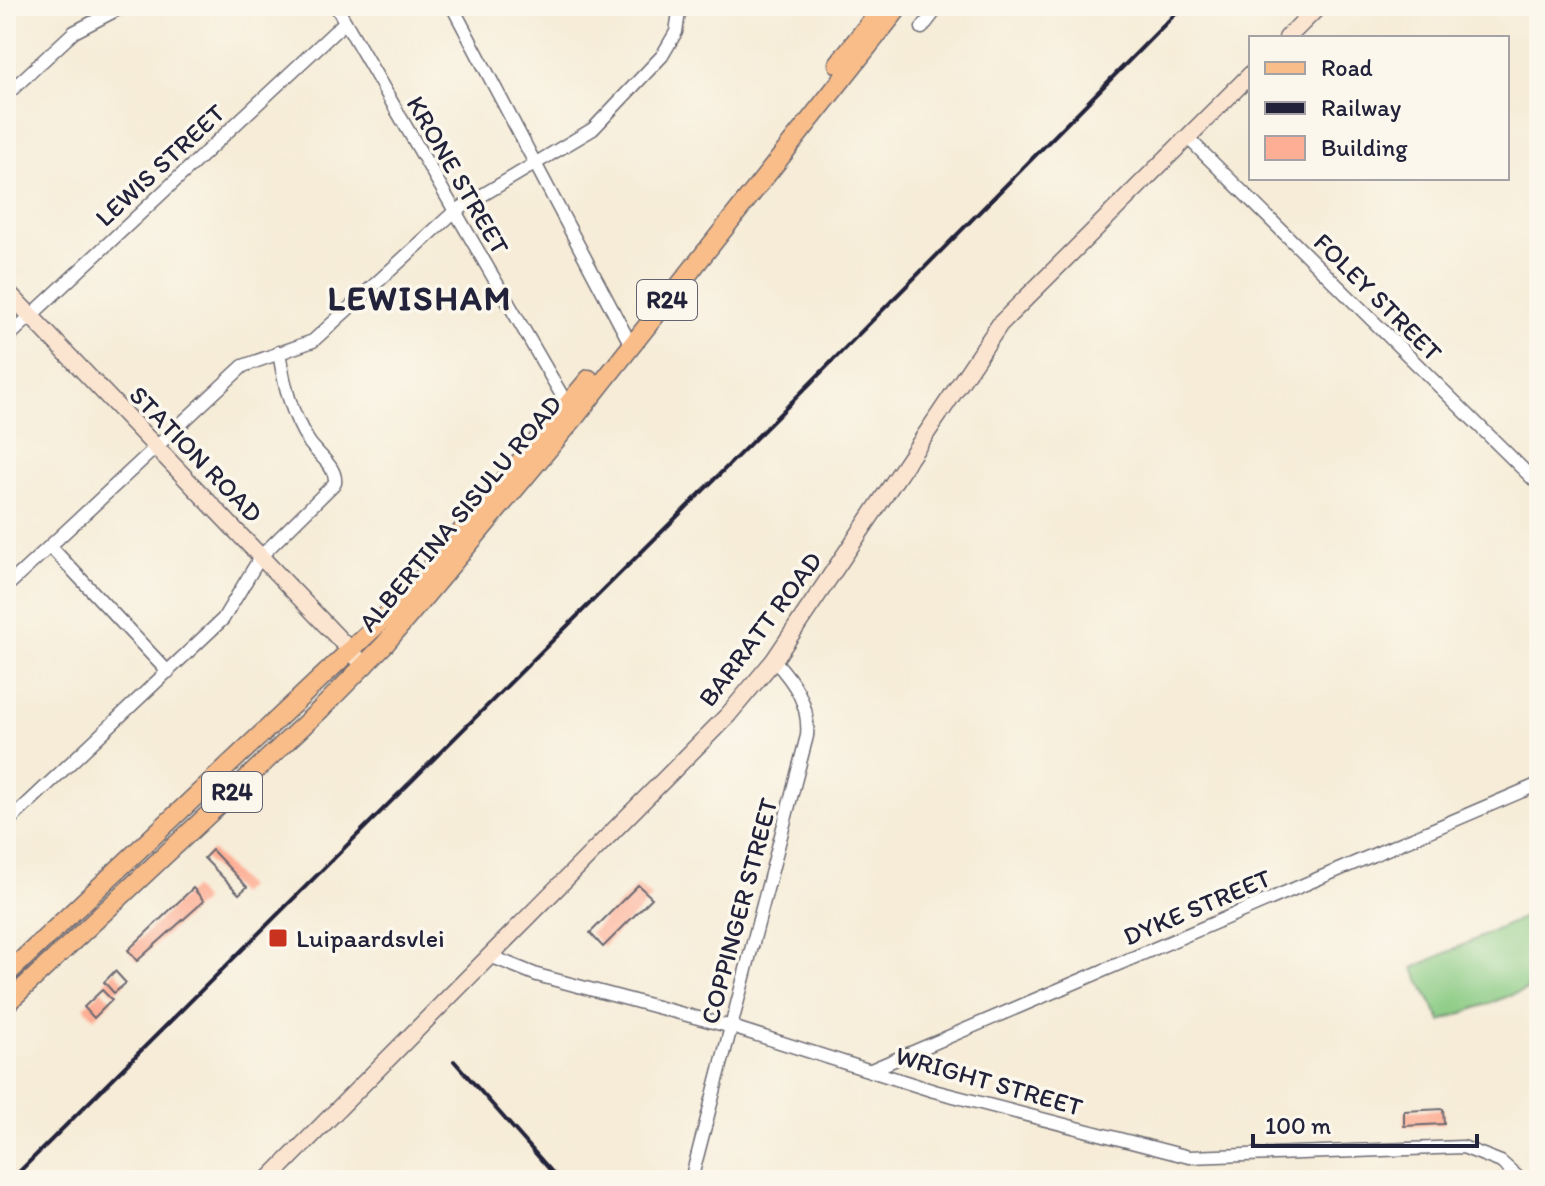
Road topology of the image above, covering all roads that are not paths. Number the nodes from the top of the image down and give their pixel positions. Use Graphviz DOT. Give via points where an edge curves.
graph roads {
  1 [pos="124,6"];
  2 [pos="336,6"];
  3 [pos="452,6"];
  4 [pos="680,6"];
  5 [pos="883,6"];
  6 [pos="900,6"];
  7 [pos="939,6"];
  8 [pos="1319,6"];
  9 [pos="345,22"];
  10 [pos="922,28"];
  11 [pos="1289,36"];
  12 [pos="1249,76"];
  13 [pos="6,95"];
  14 [pos="1187,137"];
  15 [pos="535,163"];
  16 [pos="454,212"];
  17 [pos="6,290"];
  18 [pos="31,316"];
  19 [pos="6,339"];
  20 [pos="627,341"];
  21 [pos="279,352"];
  22 [pos="568,406"];
  23 [pos="154,446"];
  24 [pos="1539,485"];
  25 [pos="50,546"];
  26 [pos="261,556"];
  27 [pos="6,587"];
  28 [pos="351,651"];
  29 [pos="774,660"];
  30 [pos="365,666"];
  31 [pos="168,672"];
  32 [pos="1539,784"];
  33 [pos="169,822"];
  34 [pos="6,824"];
  35 [pos="183,838"];
  36 [pos="490,956"];
  37 [pos="8,970"];
  38 [pos="26,986"];
  39 [pos="6,1004"];
  40 [pos="732,1027"];
  41 [pos="871,1070"];
  42 [pos="268,1180"];
  43 [pos="691,1180"];
  44 [pos="1521,1180"];
  1 -- 13 [label="street" via="74,32"];
  2 -- 9 [label="street, KRONE STREET"];
  3 -- 15 [label="street"];
  4 -- 15 [label="street" via="676,32 631,93 593,129"];
  5 -- 20 [label="main road, ALBERTINA SISULU ROAD / R24"];
  6 -- 20 [label="main road, ALBERTINA SISULU ROAD / R24"];
  7 -- 10 [label="street"];
  8 -- 11 [label="main road"];
  9 -- 16 [label="street, KRONE STREET"];
  9 -- 18 [label="street, LEWIS STREET"];
  12 -- 14 [label="main road, BARRATT ROAD"];
  14 -- 24 [label="street, FOLEY STREET"];
  14 -- 29 [label="main road, BARRATT ROAD" via="1000,324"];
  15 -- 16 [label="street"];
  15 -- 20 [label="street"];
  16 -- 21 [label="street" via="325,332"];
  16 -- 22 [label="street, KRONE STREET"];
  17 -- 18 [label="main road, STATION ROAD"];
  18 -- 19 [label="street, LEWIS STREET"];
  18 -- 23 [label="main road, STATION ROAD"];
  20 -- 22 [label="main road, ALBERTINA SISULU ROAD / R24"];
  20 -- 30 [label="main road, ALBERTINA SISULU ROAD / R24"];
  21 -- 23 [label="street" via="243,366"];
  21 -- 26 [label="street" via="298,423 336,476 329,493"];
  22 -- 28 [label="main road, ALBERTINA SISULU ROAD / R24" via="420,581"];
  23 -- 25 [label="street"];
  23 -- 26 [label="main road, STATION ROAD"];
  25 -- 27 [label="street"];
  25 -- 31 [label="street"];
  26 -- 28 [label="main road, STATION ROAD"];
  26 -- 31 [label="street" via="223,619"];
  28 -- 30 [label="main road, STATION ROAD"];
  28 -- 33 [label="main road, ALBERTINA SISULU ROAD / R24"];
  29 -- 36 [label="main road, BARRATT ROAD" via="728,715"];
  29 -- 40 [label="street, COPPINGER STREET" via="799,692 807,736"];
  30 -- 35 [label="main road, ALBERTINA SISULU ROAD / R24"];
  31 -- 34 [label="street"];
  32 -- 41 [label="street, DYKE STREET"];
  33 -- 35 [label="main road"];
  33 -- 37 [label="main road, ALBERTINA SISULU ROAD / R24"];
  35 -- 38 [label="main road, ALBERTINA SISULU ROAD / R24"];
  36 -- 40 [label="street, WRIGHT STREET" via="537,975"];
  36 -- 42 [label="main road, BARRATT ROAD"];
  37 -- 38 [label="street"];
  38 -- 39 [label="main road, ALBERTINA SISULU ROAD / R24"];
  40 -- 41 [label="street, WRIGHT STREET"];
  40 -- 43 [label="street, COPPINGER STREET"];
  41 -- 44 [label="street, WRIGHT STREET" via="1019,1115 1189,1157 1447,1146 1488,1155"];
}
